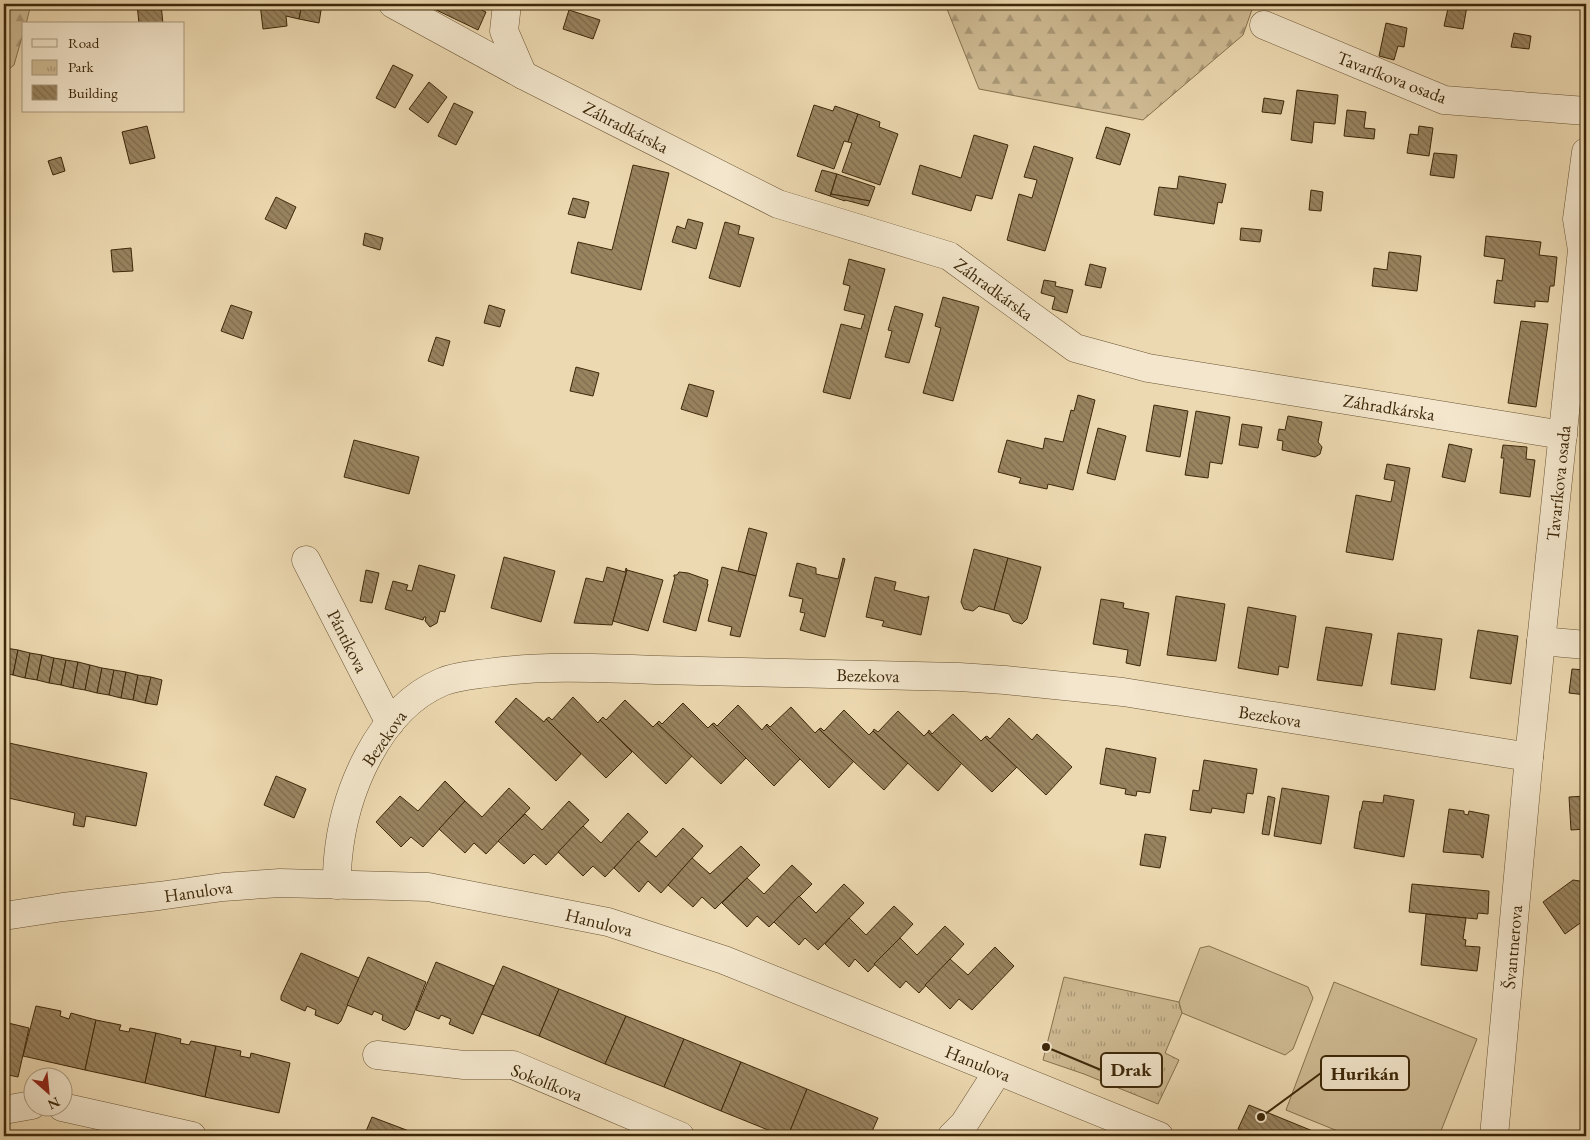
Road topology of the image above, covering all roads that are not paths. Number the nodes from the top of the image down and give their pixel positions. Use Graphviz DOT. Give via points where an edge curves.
graph roads {
  1 [pos="393,4"];
  2 [pos="507,4"];
  3 [pos="1264,25"];
  4 [pos="522,75"];
  5 [pos="1586,111"];
  6 [pos="1586,152"];
  7 [pos="1584,250"];
  8 [pos="1563,435"];
  9 [pos="306,560"];
  10 [pos="1541,641"];
  11 [pos="1586,645"];
  12 [pos="390,723"];
  13 [pos="1529,757"];
  14 [pos="337,885"];
  15 [pos="4,916"];
  16 [pos="377,1054"];
  17 [pos="998,1071"];
  18 [pos="22,1107"];
  19 [pos="72,1109"];
  20 [pos="4,1110"];
  21 [pos="192,1136"];
  22 [pos="680,1136"];
  23 [pos="952,1136"];
  24 [pos="1159,1136"];
  25 [pos="1494,1136"];
  1 -- 4 [label="street, Záhradkárska"];
  2 -- 4 [label="street" via="504,31"];
  3 -- 5 [label="street, Tavaríkova osada" via="1444,100"];
  4 -- 8 [label="street, Záhradkárska" via="778,204 949,256 1075,348 1148,368"];
  6 -- 7 [label="street, Tavaríkova osada" via="1577,219"];
  7 -- 8 [label="street, Tavaríkova osada"];
  8 -- 10 [label="street, Tavaríkova osada"];
  9 -- 12 [label="street, Pántikova"];
  10 -- 11 [label="street"];
  10 -- 13 [label="street, Tavaríkova osada"];
  12 -- 13 [label="street, Bezekova" via="406,705 442,682 506,670 598,668 959,676 1123,692"];
  12 -- 14 [label="street, Bezekova" via="370,751 352,791 338,858"];
  13 -- 25 [label="street, Švantnerova"];
  14 -- 15 [label="street, Hanulova" via="280,883 223,887"];
  14 -- 17 [label="street, Hanulova" via="428,887 608,922 724,960"];
  16 -- 22 [label="street, Sokolíkova" via="464,1065 513,1065"];
  17 -- 23 [label="street" via="964,1124"];
  17 -- 24 [label="street, Hanulova"];
  18 -- 20 [label="street"];
  19 -- 21 [label="street"];
}
